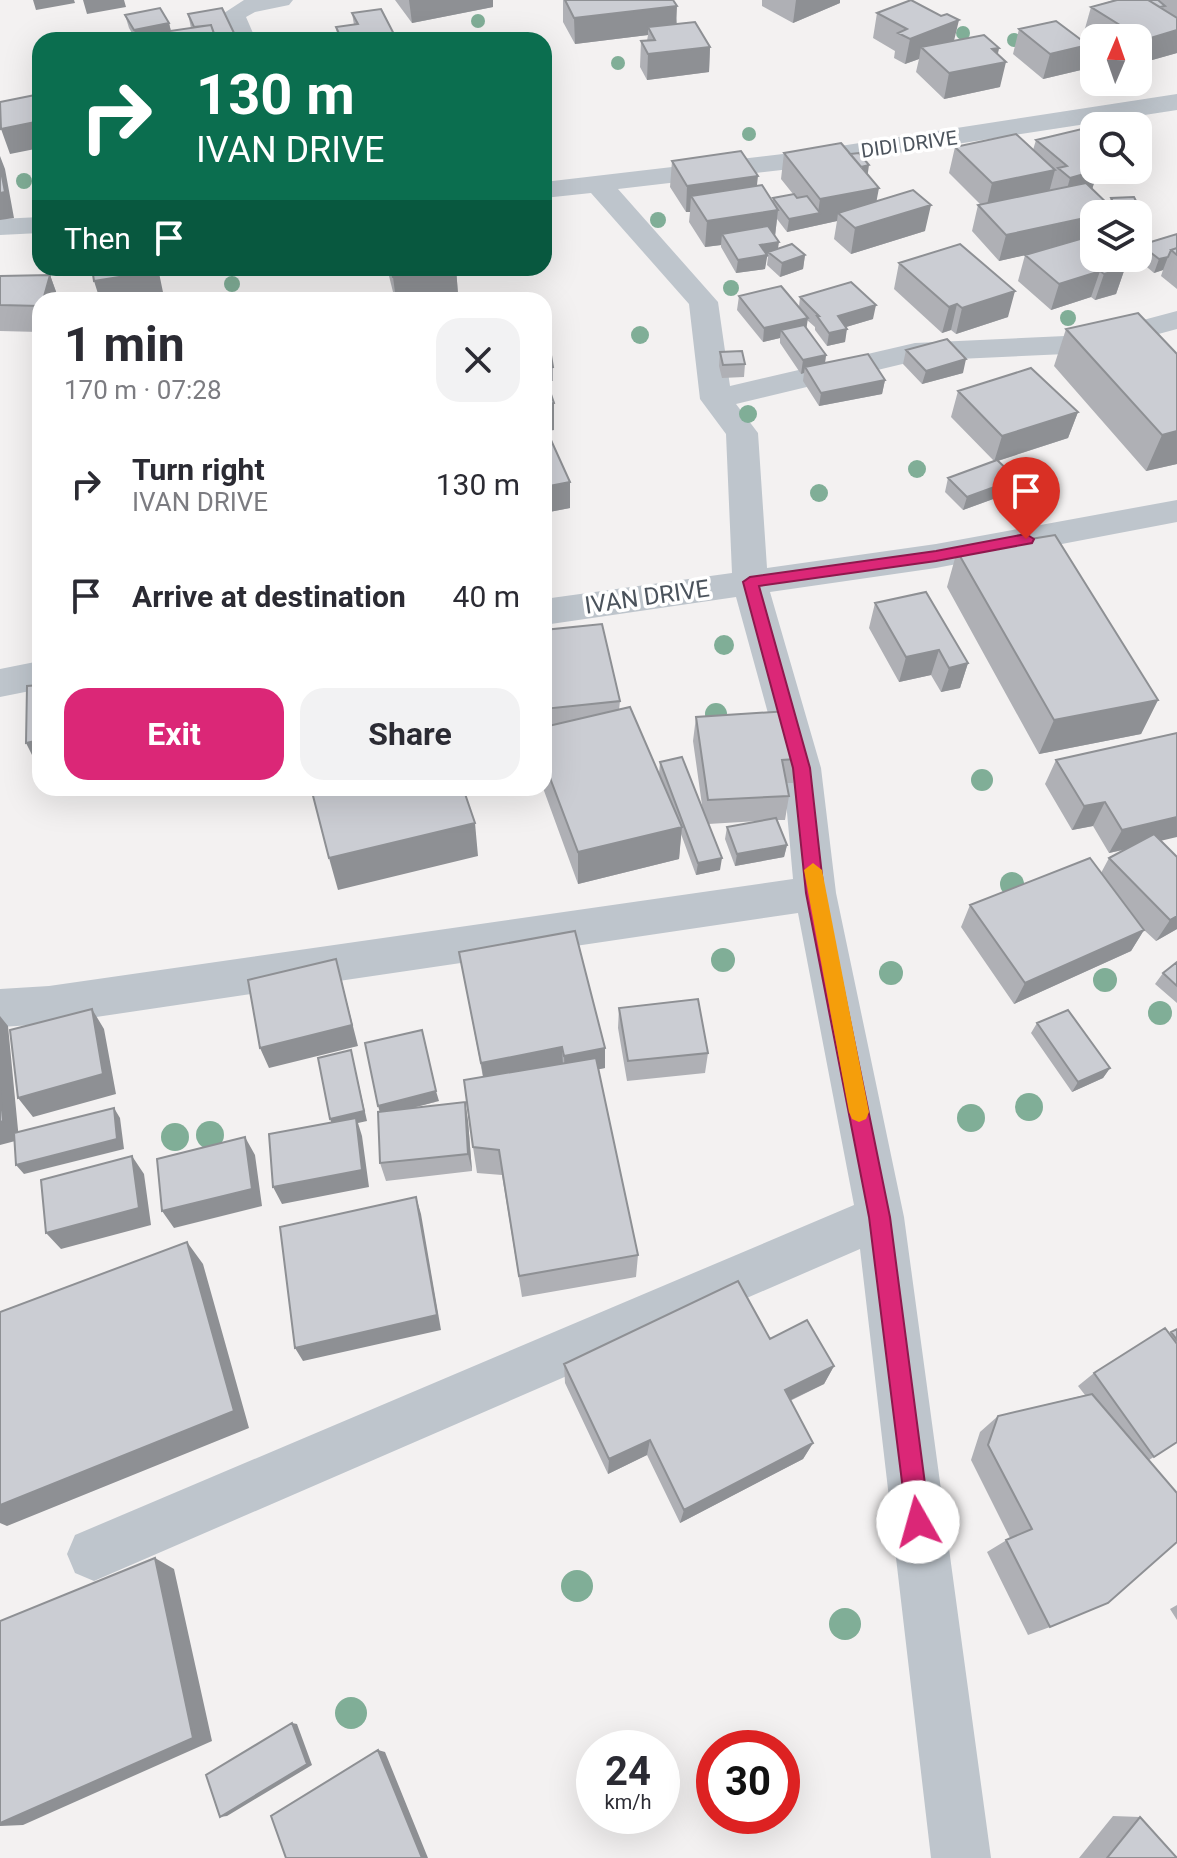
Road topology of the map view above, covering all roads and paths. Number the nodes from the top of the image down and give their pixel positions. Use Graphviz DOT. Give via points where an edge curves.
graph roads {
  1 [pos="281,0"];
  2 [pos="240,32"];
  3 [pos="1177,102"];
  4 [pos="599,185"];
  5 [pos="552,189"];
  6 [pos="32,225"];
  7 [pos="0,227"];
  8 [pos="1177,320"];
  9 [pos="716,399"];
  10 [pos="1177,511"];
  11 [pos="750,582"];
  12 [pos="552,611"];
  13 [pos="32,677"];
  14 [pos="0,683"];
  15 [pos="815,893"];
  16 [pos="0,1008"];
  17 [pos="880,1217"];
  18 [pos="94,1554"];
  19 [pos="961,1858"];
  1 -- 2 [label="street" via="248,6 233,15"];
  3 -- 4 [label="street, DIDI DRIVE"];
  4 -- 5 [label="street, DIDI DRIVE"];
  4 -- 9 [label="street" via="703,302"];
  6 -- 7 [label="street"];
  8 -- 9 [label="street" via="1088,344 915,352"];
  9 -- 11 [label="street" via="742,433"];
  10 -- 11 [label="street, IVAN DRIVE" via="936,556"];
  11 -- 12 [label="street, IVAN DRIVE"];
  11 -- 15 [label="street" via="802,768"];
  13 -- 14 [label="street"];
  15 -- 16 [label="street"];
  15 -- 17 [label="street"];
  17 -- 18 [label="street"];
  17 -- 19 [label="street"];
}
